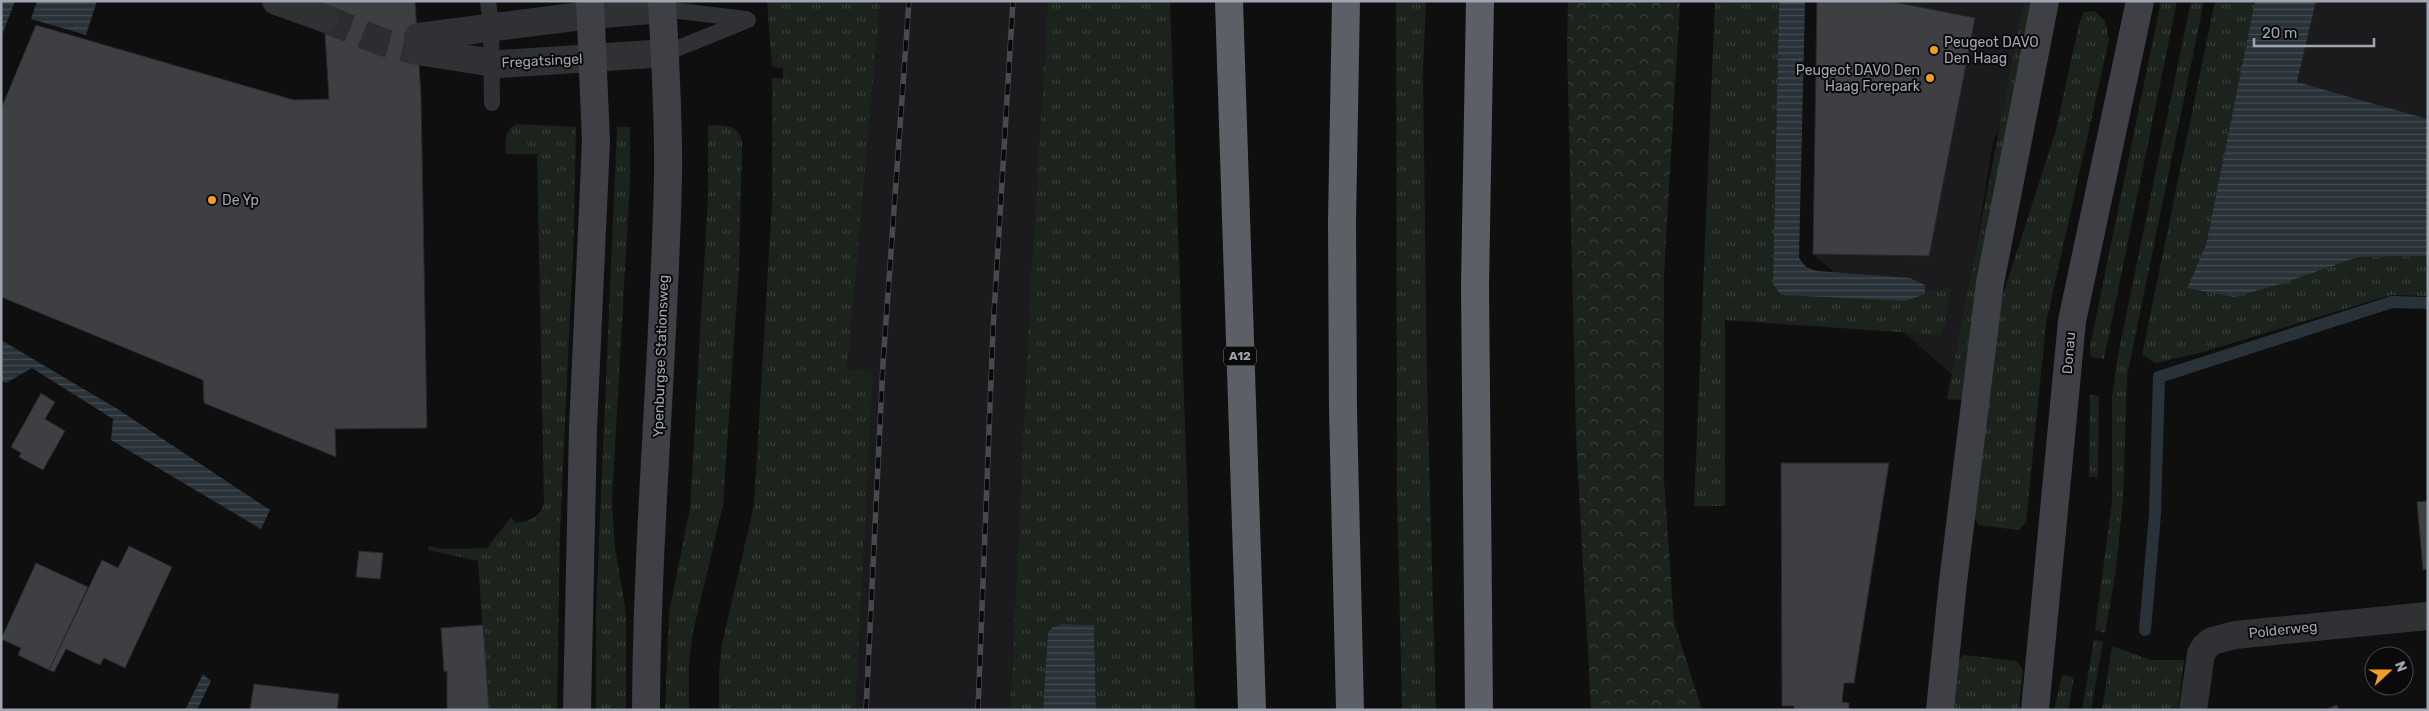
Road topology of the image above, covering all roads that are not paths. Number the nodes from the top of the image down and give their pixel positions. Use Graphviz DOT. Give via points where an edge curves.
graph roads {
  1 [pos="276,1"];
  2 [pos="1229,1"];
  3 [pos="1346,1"];
  4 [pos="1480,1"];
  5 [pos="2045,1"];
  6 [pos="2140,1"];
  7 [pos="662,5"];
  8 [pos="590,8"];
  9 [pos="490,14"];
  10 [pos="324,18"];
  11 [pos="666,53"];
  12 [pos="593,58"];
  13 [pos="492,63"];
  14 [pos="492,103"];
  15 [pos="2428,616"];
  16 [pos="577,710"];
  17 [pos="646,710"];
  18 [pos="1252,710"];
  19 [pos="1350,710"];
  20 [pos="1479,710"];
  21 [pos="1940,710"];
  22 [pos="2035,710"];
  23 [pos="2193,710"];
  1 -- 10 [label="street"];
  2 -- 18 [label="highway, A12"];
  3 -- 19 [label="highway" via="1343,410"];
  4 -- 20 [label="highway" via="1475,286"];
  5 -- 21 [label="main road" via="1990,283"];
  6 -- 22 [label="main road, Donau" via="2072,321"];
  7 -- 8 [label="street, Fregatsingel"];
  7 -- 11 [label="main road, Ypenburgse Stationsweg"];
  7 -- 11 [label="lane" via="748,20"];
  8 -- 9 [label="street, Fregatsingel"];
  8 -- 12 [label="main road"];
  9 -- 13 [label="lane"];
  9 -- 13 [label="street, Fregatsingel" via="418,44"];
  11 -- 12 [label="street, Fregatsingel"];
  11 -- 17 [label="main road, Ypenburgse Stationsweg" via="668,177 649,559"];
  12 -- 13 [label="street, Fregatsingel" via="528,64"];
  12 -- 16 [label="main road" via="596,141 583,429"];
  13 -- 14 [label="lane"];
  15 -- 23 [label="street, Polderweg" via="2250,633 2212,641 2201,654"];
}
